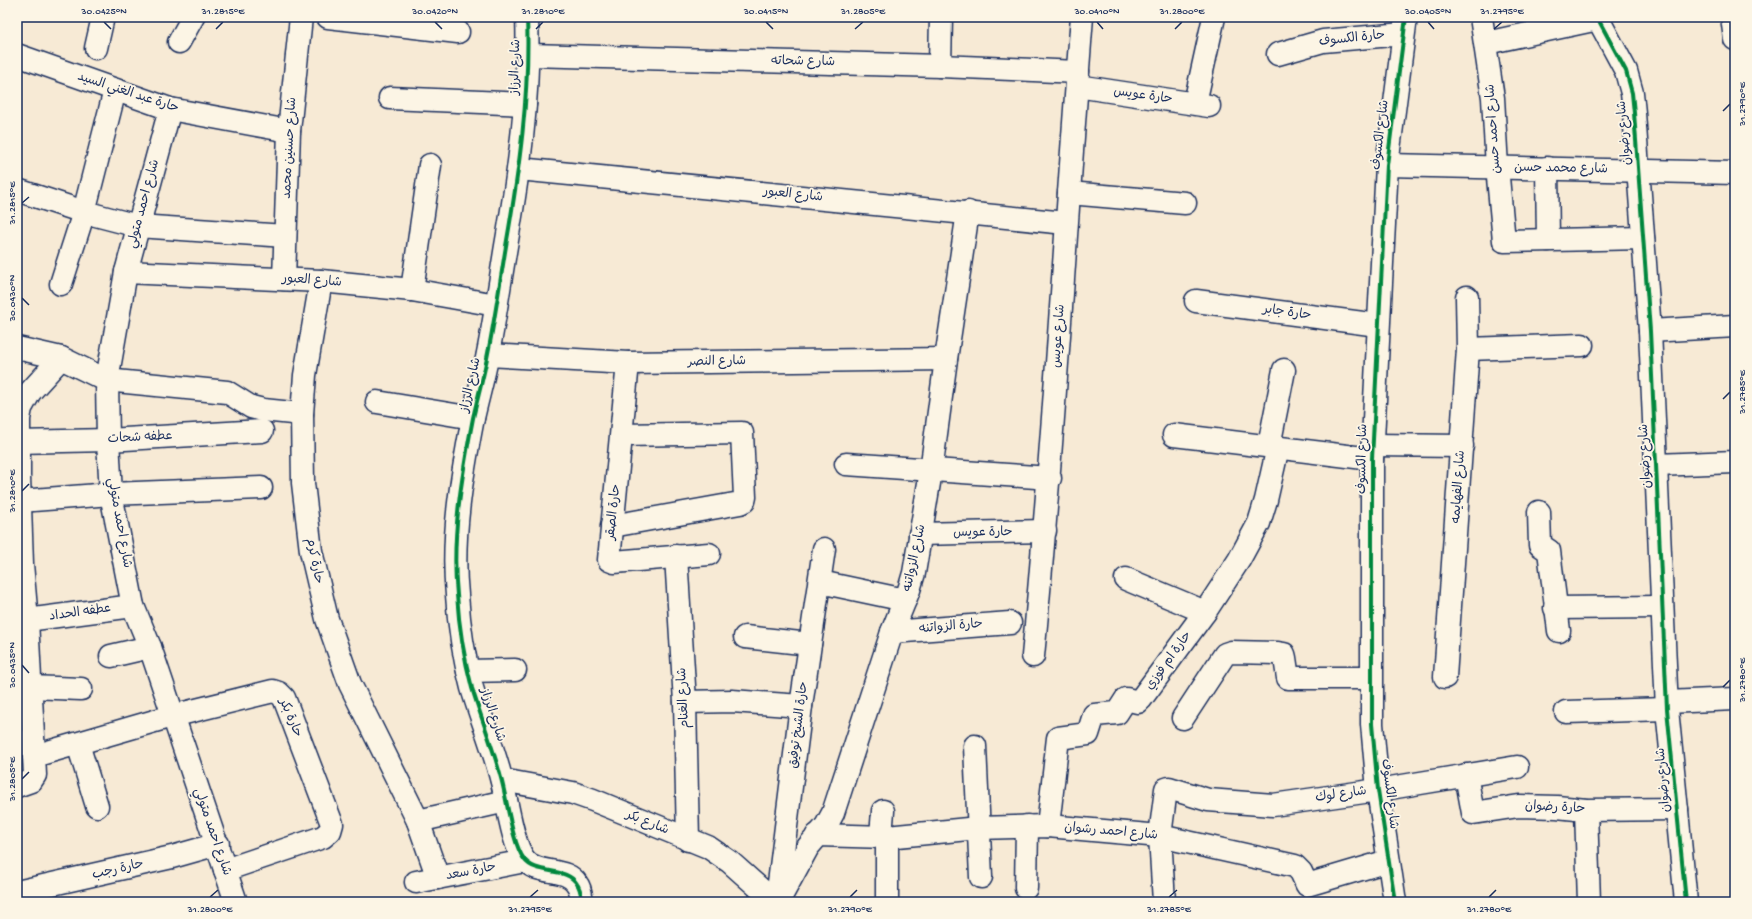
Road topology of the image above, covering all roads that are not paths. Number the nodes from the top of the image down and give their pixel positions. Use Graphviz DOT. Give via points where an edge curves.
graph roads {
  1 [pos="103,17"];
  2 [pos="193,17"];
  3 [pos="301,17"];
  4 [pos="328,17"];
  5 [pos="527,17"];
  6 [pos="941,17"];
  7 [pos="1082,17"];
  8 [pos="1214,17"];
  9 [pos="1481,17"];
  10 [pos="1732,17"];
  11 [pos="1597,18"];
  12 [pos="1405,26"];
  13 [pos="458,32"];
  14 [pos="1735,39"];
  15 [pos="178,42"];
  16 [pos="1486,43"];
  17 [pos="96,48"];
  18 [pos="1278,54"];
  19 [pos="17,55"];
  20 [pos="529,55"];
  21 [pos="940,66"];
  22 [pos="1077,79"];
  23 [pos="115,90"];
  24 [pos="390,98"];
  25 [pos="525,104"];
  26 [pos="170,109"];
  27 [pos="290,131"];
  28 [pos="430,165"];
  29 [pos="1387,165"];
  30 [pos="1497,167"];
  31 [pos="1547,168"];
  32 [pos="519,169"];
  33 [pos="1639,170"];
  34 [pos="1735,173"];
  35 [pos="17,190"];
  36 [pos="1069,193"];
  37 [pos="1185,203"];
  38 [pos="84,212"];
  39 [pos="968,212"];
  40 [pos="1066,223"];
  41 [pos="138,226"];
  42 [pos="285,236"];
  43 [pos="1643,238"];
  44 [pos="1548,240"];
  45 [pos="126,272"];
  46 [pos="284,279"];
  47 [pos="321,281"];
  48 [pos="61,284"];
  49 [pos="412,290"];
  50 [pos="1467,297"];
  51 [pos="1196,301"];
  52 [pos="496,305"];
  53 [pos="1378,325"];
  54 [pos="1735,326"];
  55 [pos="1650,331"];
  56 [pos="1582,345"];
  57 [pos="17,348"];
  58 [pos="1468,349"];
  59 [pos="488,355"];
  60 [pos="61,358"];
  61 [pos="946,359"];
  62 [pos="628,363"];
  63 [pos="1284,370"];
  64 [pos="107,380"];
  65 [pos="377,402"];
  66 [pos="302,414"];
  67 [pos="473,418"];
  68 [pos="262,432"];
  69 [pos="622,435"];
  70 [pos="1174,435"];
  71 [pos="108,440"];
  72 [pos="18,442"];
  73 [pos="1462,446"];
  74 [pos="1273,447"];
  75 [pos="1372,452"];
  76 [pos="1735,462"];
  77 [pos="846,464"];
  78 [pos="1656,464"];
  79 [pos="931,471"];
  80 [pos="18,477"];
  81 [pos="1050,478"];
  82 [pos="261,488"];
  83 [pos="111,494"];
  84 [pos="20,501"];
  85 [pos="1539,512"];
  86 [pos="612,526"];
  87 [pos="1045,531"];
  88 [pos="920,534"];
  89 [pos="824,549"];
  90 [pos="709,554"];
  91 [pos="676,556"];
  92 [pos="20,564"];
  93 [pos="1126,579"];
  94 [pos="820,582"];
  95 [pos="905,600"];
  96 [pos="133,606"];
  97 [pos="1662,607"];
  98 [pos="1555,608"];
  99 [pos="1205,612"];
  100 [pos="27,620"];
  101 [pos="1010,623"];
  102 [pos="1559,631"];
  103 [pos="892,632"];
  104 [pos="746,637"];
  105 [pos="810,644"];
  106 [pos="150,647"];
  107 [pos="111,656"];
  108 [pos="1034,656"];
  109 [pos="515,670"];
  110 [pos="468,671"];
  111 [pos="1445,677"];
  112 [pos="1372,678"];
  113 [pos="30,687"];
  114 [pos="82,688"];
  115 [pos="1735,699"];
  116 [pos="685,702"];
  117 [pos="801,706"];
  118 [pos="1667,706"];
  119 [pos="1566,712"];
  120 [pos="172,716"];
  121 [pos="1183,718"];
  122 [pos="78,744"];
  123 [pos="28,745"];
  124 [pos="975,746"];
  125 [pos="1517,767"];
  126 [pos="1466,775"];
  127 [pos="17,786"];
  128 [pos="1378,790"];
  129 [pos="504,791"];
  130 [pos="97,806"];
  131 [pos="1586,810"];
  132 [pos="1677,810"];
  133 [pos="883,811"];
  134 [pos="418,821"];
  135 [pos="1038,826"];
  136 [pos="978,828"];
  137 [pos="817,835"];
  138 [pos="1160,836"];
  139 [pos="884,837"];
  140 [pos="688,840"];
  141 [pos="218,844"];
  142 [pos="525,861"];
  143 [pos="1388,861"];
  144 [pos="225,870"];
  145 [pos="981,877"];
  146 [pos="438,878"];
  147 [pos="416,882"];
  148 [pos="1026,888"];
  149 [pos="17,892"];
  150 [pos="236,902"];
  151 [pos="582,902"];
  152 [pos="777,902"];
  153 [pos="887,902"];
  154 [pos="1164,902"];
  155 [pos="1395,902"];
  156 [pos="1589,902"];
  157 [pos="1686,902"];
  1 -- 17 [label="street"];
  2 -- 15 [label="street"];
  3 -- 27 [label="street, شارع حسنين محمد"];
  4 -- 13 [label="street"];
  5 -- 20 [label="street, شارع الرزاز"];
  6 -- 21 [label="street"];
  7 -- 22 [label="street, شارع عويس"];
  8 -- 22 [label="street, حارة عويس" via="1202,105"];
  9 -- 16 [label="street, شارع احمد حسن"];
  10 -- 14 [label="street"];
  11 -- 16 [label="street"];
  11 -- 33 [label="street, شارع رضوان" via="1626,71 1632,93"];
  12 -- 18 [label="street, حارة الكسوف" via="1323,41"];
  12 -- 29 [label="street, شارع الكسوف"];
  16 -- 30 [label="street, شارع احمد حسن" via="1493,98"];
  19 -- 23 [label="street, حارة عبد الغني السيد"];
  20 -- 21 [label="street, شارع شحاته"];
  20 -- 25 [label="street, شارع الرزاز"];
  21 -- 22 [label="street, شارع شحاته"];
  22 -- 36 [label="street, شارع عويس"];
  23 -- 26 [label="street, حارة عبد الغني السيد"];
  23 -- 38 [label="street"];
  24 -- 25 [label="street"];
  25 -- 32 [label="street, شارع الرزاز"];
  26 -- 27 [label="street, حارة عبد الغني السيد"];
  26 -- 41 [label="street, شارع احمد متولي"];
  27 -- 42 [label="street, شارع حسنين محمد"];
  28 -- 49 [label="street"];
  29 -- 30 [label="street, شارع محمد حسن"];
  29 -- 53 [label="street, شارع الكسوف"];
  30 -- 31 [label="street, شارع محمد حسن"];
  30 -- 44 [label="street, شارع احمد حسن" via="1504,241"];
  31 -- 33 [label="street, شارع محمد حسن"];
  31 -- 44 [label="street"];
  32 -- 39 [label="street, شارع العبور"];
  32 -- 52 [label="street, شارع الرزاز"];
  33 -- 34 [label="street, شارع محمد حسن"];
  33 -- 43 [label="street, شارع رضوان"];
  35 -- 38 [label="street"];
  36 -- 37 [label="street"];
  36 -- 40 [label="street, شارع عويس"];
  38 -- 41 [label="street"];
  38 -- 48 [label="street"];
  39 -- 40 [label="street, شارع العبور"];
  39 -- 61 [label="street, شارع الزواتنه"];
  40 -- 81 [label="street, شارع عويس"];
  41 -- 42 [label="street"];
  41 -- 45 [label="street, شارع احمد متولي"];
  42 -- 46 [label="street, شارع حسنين محمد"];
  43 -- 44 [label="street"];
  43 -- 55 [label="street, شارع رضوان"];
  45 -- 46 [label="street, شارع العبور"];
  45 -- 64 [label="street, شارع احمد متولي"];
  46 -- 47 [label="street, شارع العبور"];
  47 -- 49 [label="street, شارع العبور"];
  47 -- 66 [label="street, حارة كرم" via="304,375"];
  49 -- 52 [label="street, شارع العبور"];
  50 -- 58 [label="street, شارع الفهايمه"];
  51 -- 53 [label="street, حارة جابر"];
  52 -- 59 [label="street, شارع الرزاز"];
  53 -- 75 [label="street, شارع الكسوف"];
  54 -- 55 [label="street"];
  55 -- 78 [label="street, شارع رضوان"];
  56 -- 58 [label="street"];
  57 -- 60 [label="street"];
  58 -- 73 [label="street, شارع الفهايمه"];
  59 -- 62 [label="street, شارع النصر"];
  59 -- 67 [label="street, شارع الرزاز"];
  60 -- 64 [label="street"];
  60 -- 72 [label="street" via="30,392 21,408"];
  61 -- 62 [label="street, شارع النصر"];
  61 -- 79 [label="street, شارع الزواتنه"];
  62 -- 69 [label="street, حارة الصقر"];
  63 -- 74 [label="street, حارة ام فوزي"];
  64 -- 66 [label="street" via="227,392 251,407"];
  64 -- 71 [label="street, شارع احمد متولي"];
  65 -- 67 [label="street"];
  66 -- 134 [label="street, حارة كرم" via="304,491 311,551 327,618 350,684"];
  67 -- 110 [label="street, شارع الرزاز" via="456,544 456,593"];
  68 -- 71 [label="street, عطفه شحات"];
  69 -- 86 [label="street, حارة الصقر"];
  69 -- 86 [label="street" via="742,433 745,497 740,503"];
  70 -- 74 [label="street"];
  71 -- 72 [label="street, عطفه شحات"];
  71 -- 83 [label="street, شارع احمد متولي"];
  72 -- 80 [label="street"];
  73 -- 75 [label="street"];
  73 -- 111 [label="street, شارع الفهايمه"];
  74 -- 75 [label="street"];
  74 -- 99 [label="street, حارة ام فوزي" via="1266,500 1259,523 1239,560"];
  75 -- 112 [label="street, شارع الكسوف"];
  76 -- 78 [label="street"];
  77 -- 79 [label="street"];
  78 -- 97 [label="street, شارع رضوان"];
  79 -- 81 [label="street"];
  79 -- 88 [label="street, شارع الزواتنه"];
  80 -- 84 [label="street"];
  81 -- 87 [label="street, شارع عويس"];
  82 -- 83 [label="street"];
  83 -- 84 [label="street"];
  83 -- 96 [label="street, شارع احمد متولي"];
  84 -- 92 [label="street"];
  85 -- 98 [label="street" via="1540,545 1549,551"];
  86 -- 91 [label="street, حارة الصقر" via="609,558 611,562"];
  87 -- 88 [label="street, حارة عويس"];
  87 -- 108 [label="street, شارع عويس"];
  88 -- 95 [label="street, شارع الزواتنه" via="914,573"];
  89 -- 94 [label="street, حارة الشيخ توفيق"];
  90 -- 91 [label="street, حارة الصقر"];
  91 -- 116 [label="street, شارع الغنام"];
  92 -- 100 [label="street"];
  93 -- 99 [label="street"];
  94 -- 95 [label="street"];
  94 -- 105 [label="street, حارة الشيخ توفيق"];
  95 -- 103 [label="street, شارع الزواتنه"];
  96 -- 100 [label="street, عطفه الحداد"];
  96 -- 106 [label="street, شارع احمد متولي"];
  97 -- 98 [label="street"];
  97 -- 118 [label="street, شارع رضوان"];
  98 -- 102 [label="street"];
  99 -- 135 [label="street, حارة ام فوزي" via="1138,702 1126,699 1117,713 1094,715 1088,734 1058,738"];
  100 -- 113 [label="street"];
  101 -- 103 [label="street, حارة الزواتنه"];
  103 -- 137 [label="street, شارع الزواتنه" via="832,813 826,826"];
  104 -- 105 [label="street"];
  105 -- 117 [label="street, حارة الشيخ توفيق"];
  106 -- 107 [label="street"];
  106 -- 120 [label="street, شارع احمد متولي"];
  109 -- 110 [label="street"];
  110 -- 129 [label="street, شارع الرزاز"];
  112 -- 121 [label="street" via="1288,678 1284,654 1231,652 1221,658"];
  112 -- 128 [label="street, شارع الكسوف" via="1372,724"];
  113 -- 114 [label="street"];
  113 -- 123 [label="street"];
  115 -- 118 [label="street"];
  116 -- 117 [label="street" via="732,701"];
  116 -- 140 [label="street, شارع الغنام"];
  117 -- 152 [label="street, حارة الشيخ توفيق"];
  118 -- 119 [label="street"];
  118 -- 132 [label="street, شارع رضوان"];
  120 -- 122 [label="street, حارة بكر"];
  120 -- 141 [label="street, شارع احمد متولي"];
  120 -- 144 [label="street, حارة بكر" via="273,691 279,693 284,698 332,824 330,831 323,837"];
  122 -- 123 [label="street, حارة بكر"];
  122 -- 130 [label="street"];
  123 -- 127 [label="street" via="35,776 31,781"];
  124 -- 136 [label="street"];
  125 -- 126 [label="street, شارع لوك"];
  126 -- 128 [label="street, شارع لوك"];
  126 -- 131 [label="street, حارة رضوان" via="1473,813 1519,806"];
  128 -- 138 [label="street, شارع لوك" via="1273,805 1208,800 1169,788 1166,789"];
  128 -- 143 [label="street, شارع الكسوف"];
  129 -- 134 [label="street"];
  129 -- 140 [label="street, شارع بكر" via="573,793"];
  129 -- 142 [label="street, شارع الرزاز" via="518,850"];
  131 -- 132 [label="street, حارة رضوان"];
  131 -- 156 [label="street"];
  132 -- 157 [label="street, شارع رضوان"];
  133 -- 139 [label="street"];
  134 -- 146 [label="street, حارة كرم"];
  135 -- 136 [label="street, شارع احمد رشوان"];
  135 -- 138 [label="street, شارع احمد رشوان"];
  135 -- 148 [label="street"];
  136 -- 139 [label="street, شارع احمد رشوان"];
  136 -- 145 [label="street"];
  137 -- 139 [label="street, شارع احمد رشوان"];
  137 -- 152 [label="street, شارع الزواتنه"];
  138 -- 143 [label="street, شارع احمد رشوان" via="1295,866 1307,884"];
  138 -- 154 [label="street"];
  139 -- 153 [label="street"];
  140 -- 152 [label="street, شارع بكر" via="708,847 730,862"];
  141 -- 144 [label="street, شارع احمد متولي"];
  141 -- 149 [label="street, حارة رجب"];
  142 -- 146 [label="street, حارة سعد"];
  142 -- 151 [label="street" via="534,867 566,875 574,880 579,886"];
  143 -- 155 [label="street, شارع الكسوف"];
  144 -- 150 [label="street, شارع احمد متولي"];
  146 -- 147 [label="street, حارة سعد"];
}
